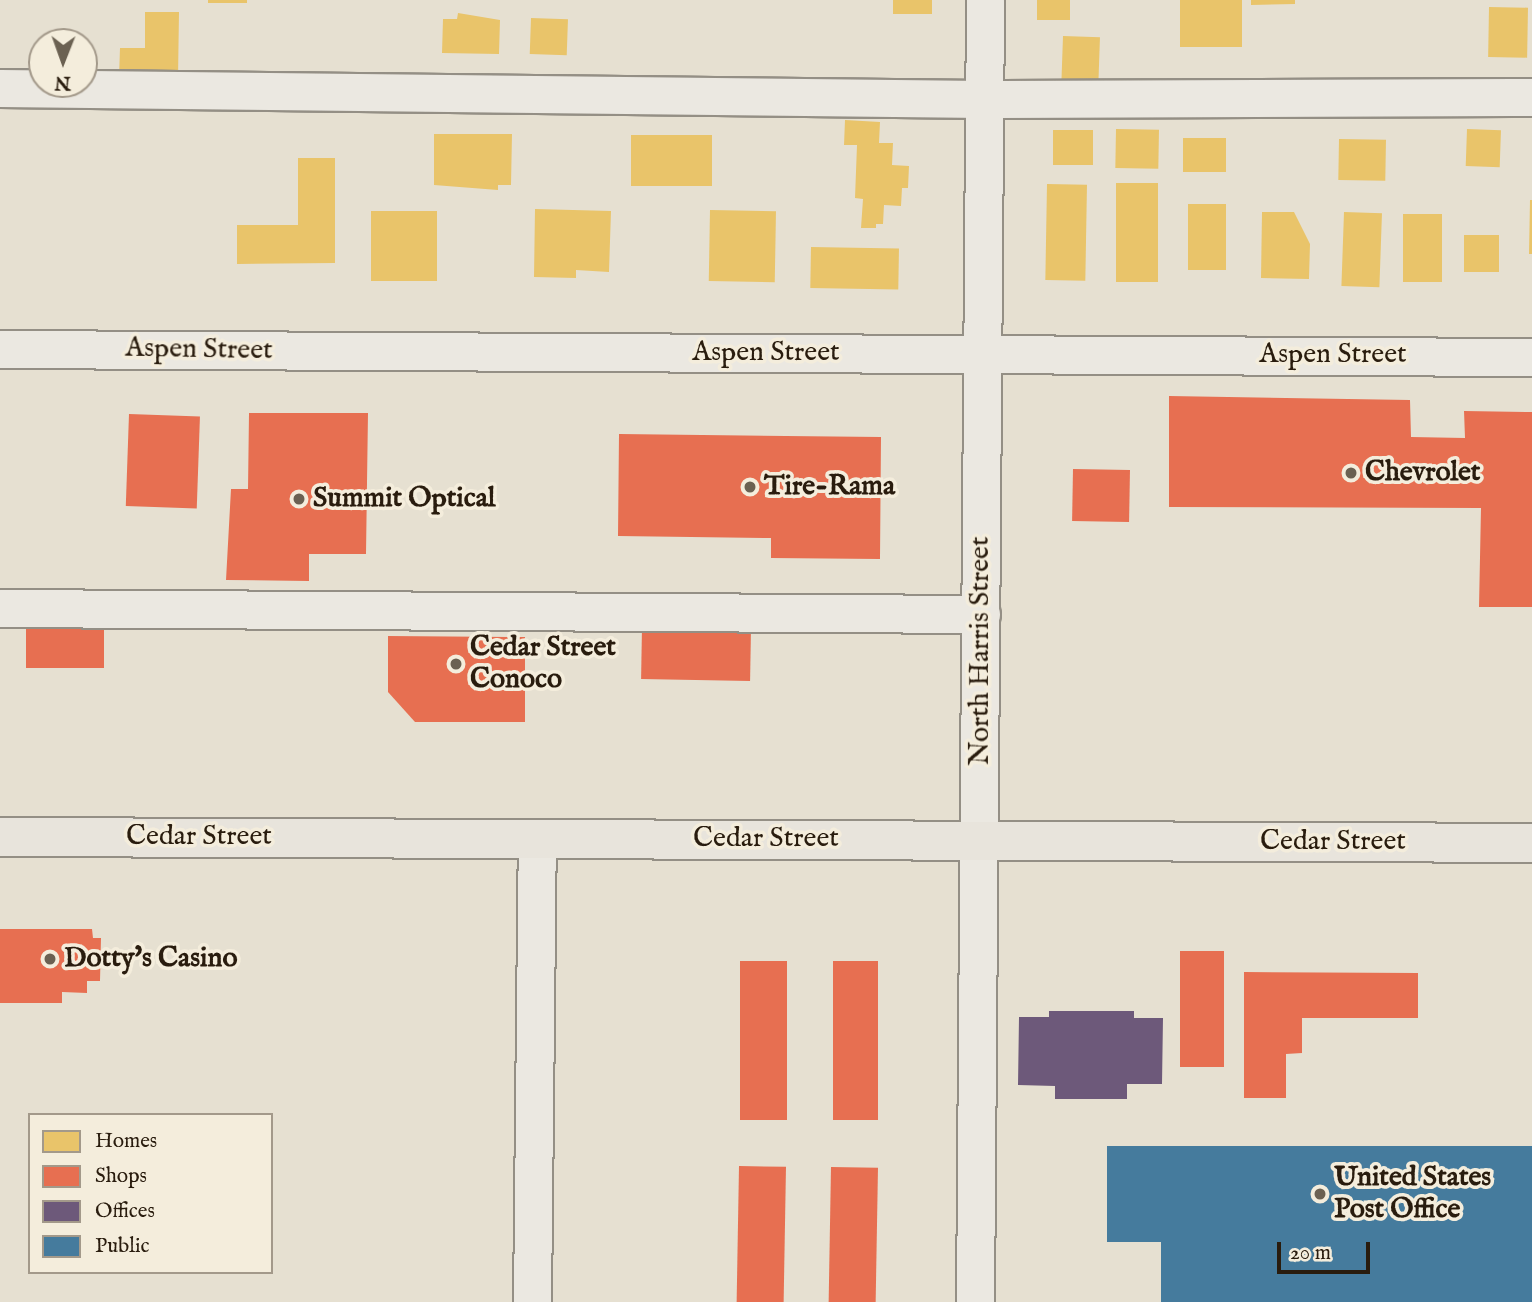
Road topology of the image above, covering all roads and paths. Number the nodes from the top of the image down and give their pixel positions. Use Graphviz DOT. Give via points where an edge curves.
graph roads {
  1 [pos="985,0"];
  2 [pos="0,88"];
  3 [pos="1532,97"];
  4 [pos="984,99"];
  5 [pos="0,348"];
  6 [pos="983,352"];
  7 [pos="1532,357"];
  8 [pos="0,608"];
  9 [pos="982,614"];
  10 [pos="0,837"];
  11 [pos="537,838"];
  12 [pos="980,840"];
  13 [pos="1532,843"];
  14 [pos="532,1302"];
  15 [pos="975,1302"];
  1 -- 4 [label="street, North Harris Street"];
  2 -- 4 [label="street"];
  3 -- 4 [label="street"];
  4 -- 6 [label="street, North Harris Street"];
  5 -- 6 [label="street, Aspen Street"];
  6 -- 7 [label="street, Aspen Street"];
  6 -- 9 [label="street, North Harris Street"];
  8 -- 9 [label="street"];
  9 -- 12 [label="street, North Harris Street"];
  10 -- 11 [label="main road, Cedar Street"];
  11 -- 12 [label="main road, Cedar Street"];
  11 -- 14 [label="street"];
  12 -- 13 [label="main road, Cedar Street"];
  12 -- 15 [label="street, North Harris Street"];
}
